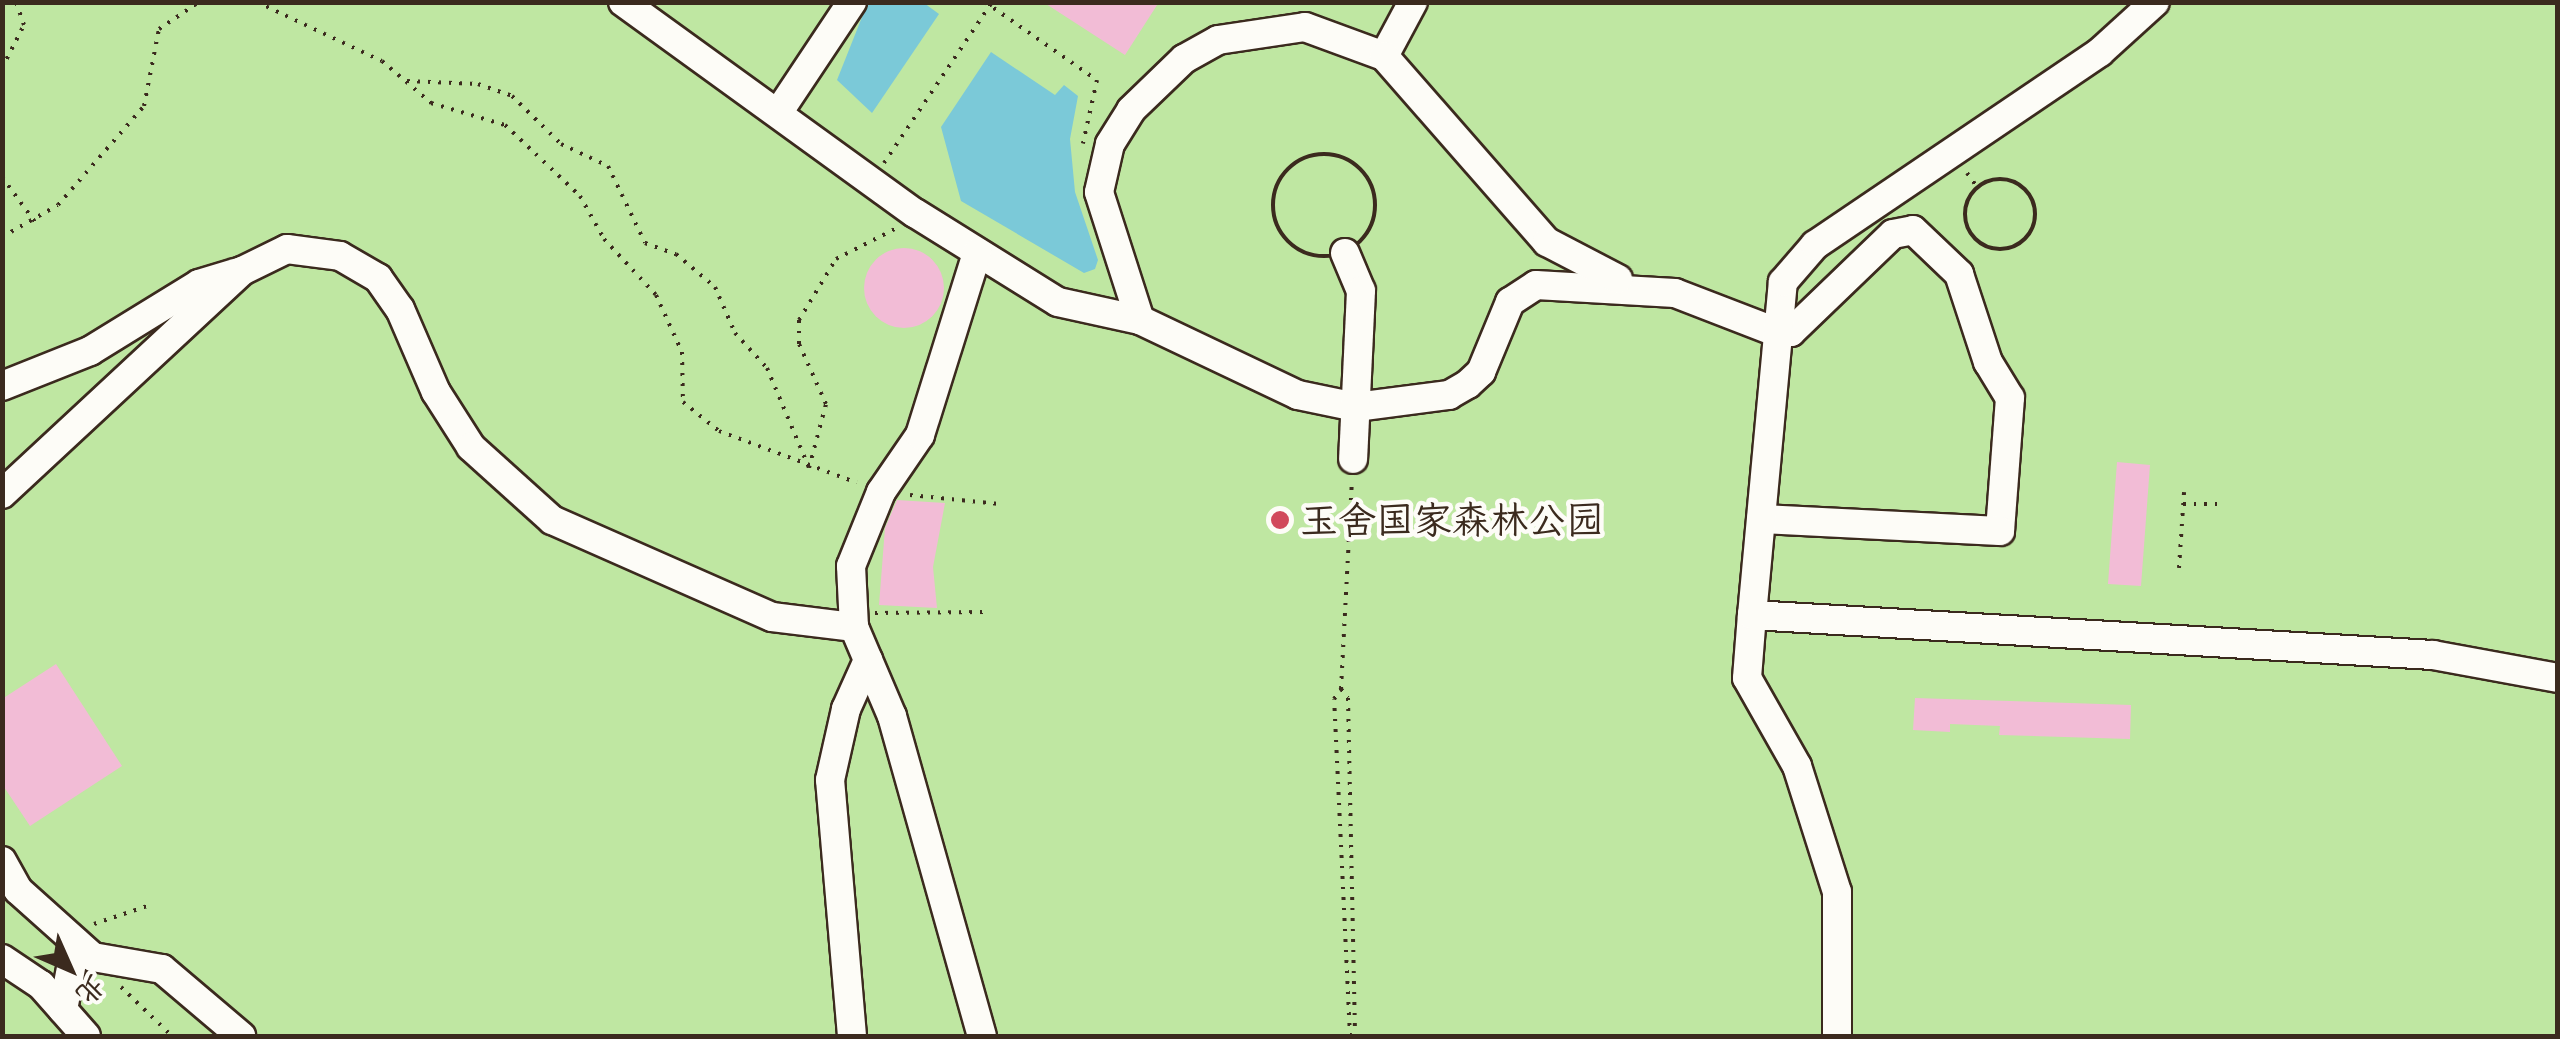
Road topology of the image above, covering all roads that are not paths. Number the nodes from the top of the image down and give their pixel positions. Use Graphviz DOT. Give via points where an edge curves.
graph roads {
  1 [pos="623,2"];
  2 [pos="852,2"];
  3 [pos="1413,2"];
  4 [pos="2155,2"];
  5 [pos="1384,56"];
  6 [pos="780,110"];
  7 [pos="1345,252"];
  8 [pos="976,253"];
  9 [pos="242,271"];
  10 [pos="1642,290"];
  11 [pos="1140,320"];
  12 [pos="1776,332"];
  13 [pos="2,386"];
  14 [pos="1356,407"];
  15 [pos="1353,459"];
  16 [pos="2,494"];
  17 [pos="1761,519"];
  18 [pos="1752,615"];
  19 [pos="854,620"];
  20 [pos="868,660"];
  21 [pos="2558,678"];
  22 [pos="2,861"];
  23 [pos="71,938"];
  24 [pos="2,959"];
  25 [pos="62,1010"];
  26 [pos="86,1036"];
  27 [pos="241,1036"];
  28 [pos="852,1036"];
  29 [pos="982,1036"];
  30 [pos="1836,1036"];
  1 -- 6 [label="street"];
  2 -- 6 [label="street"];
  3 -- 5 [label="street"];
  4 -- 12 [label="street" via="2100,52 1816,244 1783,282"];
  5 -- 10 [label="street" via="1547,242"];
  5 -- 11 [label="street" via="1305,27 1218,40 1160,78 1130,110 1100,172 1098,192"];
  6 -- 8 [label="street"];
  7 -- 14 [label="street" via="1361,292"];
  8 -- 11 [label="street" via="1058,302"];
  8 -- 19 [label="street" via="920,435 881,492 850,566"];
  9 -- 13 [label="street" via="199,284 90,350"];
  9 -- 16 [label="street"];
  9 -- 19 [label="street" via="287,249 340,256 365,271 400,308 436,392 471,447 552,520 772,617"];
  10 -- 12 [label="street" via="1675,293"];
  10 -- 14 [label="street" via="1536,285 1510,302 1482,372 1468,384 1450,395"];
  11 -- 14 [label="street" via="1298,394"];
  12 -- 17 [label="street"];
  12 -- 17 [label="street" via="1791,332 1893,234 1914,230 1925,237 1959,274 1988,362 2010,398 2000,531"];
  14 -- 15 [label="street"];
  17 -- 18 [label="street"];
  18 -- 21 [label="street" via="2433,656"];
  18 -- 30 [label="street" via="1748,678 1797,766 1837,892"];
  19 -- 20 [label="street"];
  20 -- 28 [label="street" via="846,709 830,780"];
  20 -- 29 [label="street" via="892,716"];
  22 -- 23 [label="street" via="18,890"];
  23 -- 25 [label="street"];
  23 -- 27 [label="street" via="103,959 162,969"];
  24 -- 25 [label="street"];
  25 -- 26 [label="street"];
}
